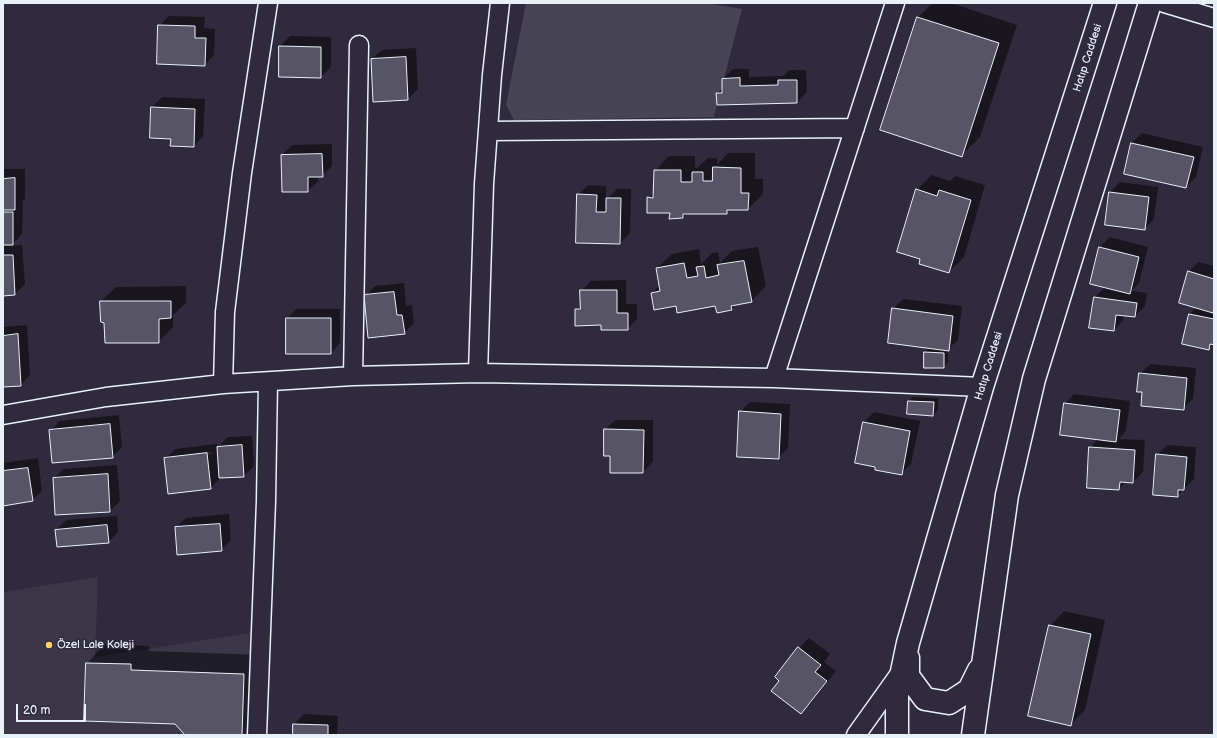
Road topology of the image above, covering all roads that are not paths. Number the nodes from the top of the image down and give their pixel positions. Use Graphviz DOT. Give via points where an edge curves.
graph roads {
  1 [pos="268,3"];
  2 [pos="500,3"];
  3 [pos="895,3"];
  4 [pos="1105,3"];
  5 [pos="1150,3"];
  6 [pos="1164,3"];
  7 [pos="1214,18"];
  8 [pos="359,45"];
  9 [pos="855,128"];
  10 [pos="488,131"];
  11 [pos="478,373"];
  12 [pos="353,376"];
  13 [pos="774,378"];
  14 [pos="268,382"];
  15 [pos="223,384"];
  16 [pos="982,387"];
  17 [pos="3,415"];
  18 [pos="908,643"];
  19 [pos="984,661"];
  20 [pos="902,671"];
  21 [pos="257,735"];
  22 [pos="856,735"];
  23 [pos="897,735"];
  24 [pos="973,735"];
  1 -- 15 [label="street" via="242,173 225,312"];
  2 -- 10 [label="street"];
  3 -- 9 [label="street"];
  4 -- 16 [label="main road, Hatıp Caddesi"];
  5 -- 19 [label="main road" via="1034,379 1007,496"];
  6 -- 7 [label="street"];
  8 -- 12 [label="street"];
  9 -- 10 [label="street"];
  9 -- 13 [label="street"];
  10 -- 11 [label="street"];
  11 -- 12 [label="street"];
  11 -- 13 [label="street"];
  12 -- 14 [label="street"];
  13 -- 16 [label="street"];
  14 -- 15 [label="street"];
  14 -- 21 [label="street"];
  15 -- 17 [label="street" via="106,397"];
  16 -- 18 [label="main road, Hatıp Caddesi"];
  18 -- 19 [label="main road" via="908,676 925,699 949,703 969,690"];
  18 -- 20 [label="main road, Hatıp Caddesi"];
  19 -- 24 [label="main road"];
  20 -- 22 [label="street"];
  20 -- 23 [label="main road, Hatıp Caddesi" via="896,695"];
}
